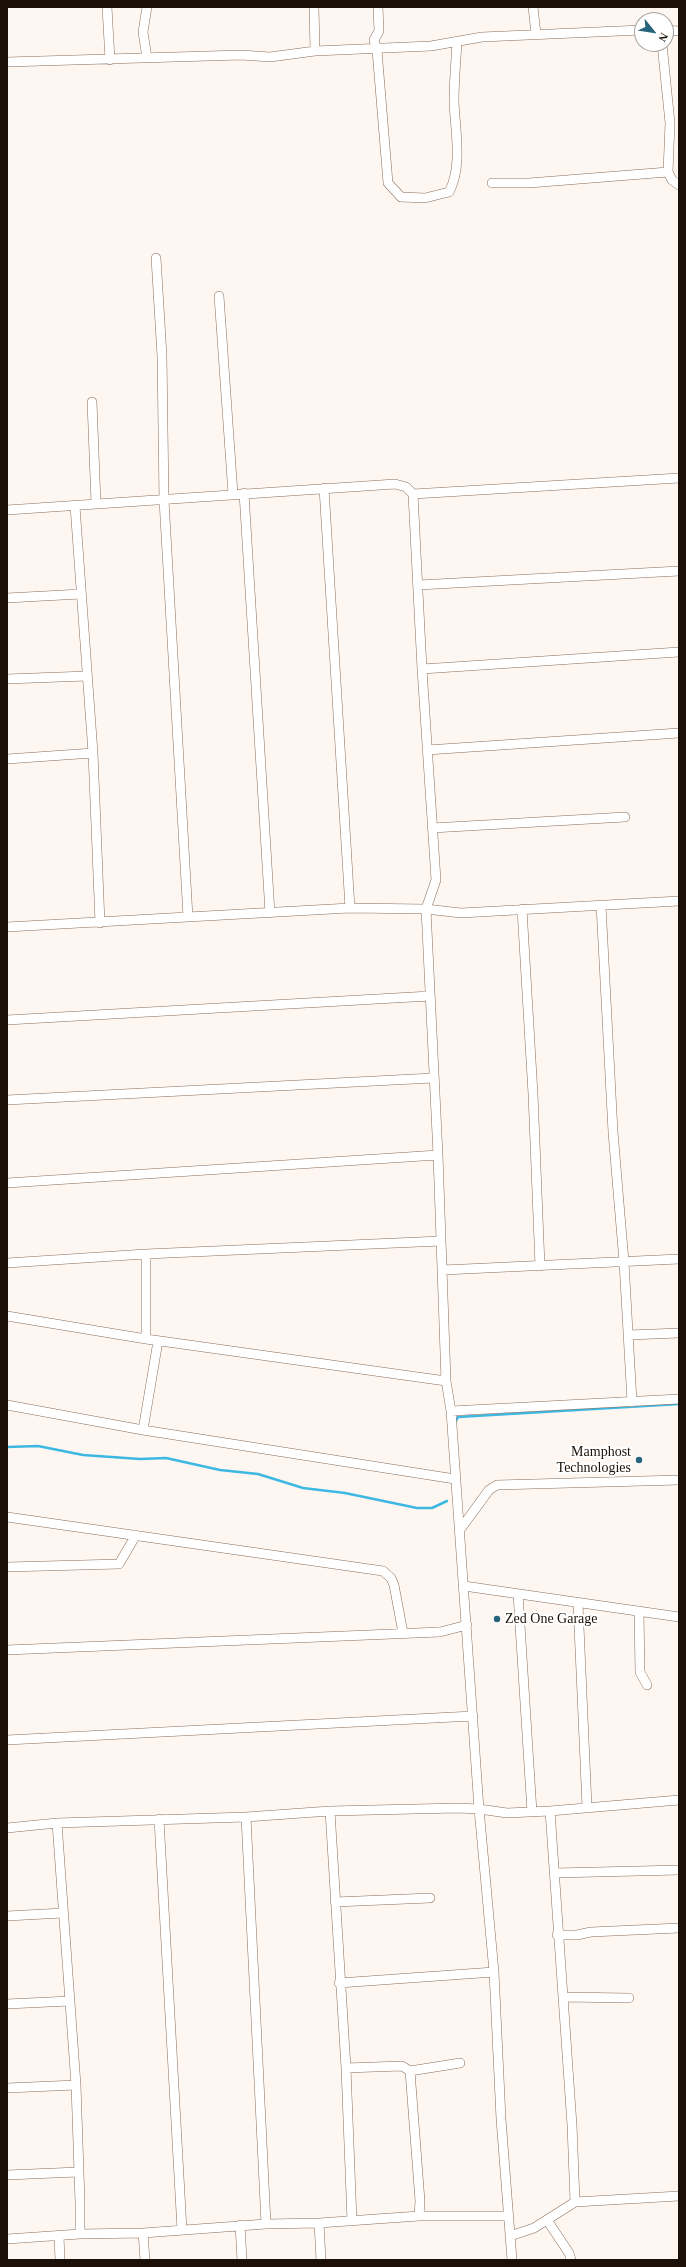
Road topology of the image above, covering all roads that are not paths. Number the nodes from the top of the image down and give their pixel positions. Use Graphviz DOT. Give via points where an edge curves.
graph roads {
  1 [pos="107,7"];
  2 [pos="146,7"];
  3 [pos="314,7"];
  4 [pos="378,7"];
  5 [pos="533,7"];
  6 [pos="634,30"];
  7 [pos="536,34"];
  8 [pos="457,42"];
  9 [pos="377,50"];
  10 [pos="315,51"];
  11 [pos="663,52"];
  12 [pos="147,58"];
  13 [pos="110,60"];
  14 [pos="7,62"];
  15 [pos="668,172"];
  16 [pos="492,183"];
  17 [pos="679,185"];
  18 [pos="156,258"];
  19 [pos="219,296"];
  20 [pos="92,402"];
  21 [pos="679,478"];
  22 [pos="324,488"];
  23 [pos="244,493"];
  24 [pos="233,494"];
  25 [pos="413,494"];
  26 [pos="164,500"];
  27 [pos="96,504"];
  28 [pos="75,506"];
  29 [pos="7,510"];
  30 [pos="679,571"];
  31 [pos="418,585"];
  32 [pos="82,594"];
  33 [pos="7,598"];
  34 [pos="679,652"];
  35 [pos="422,669"];
  36 [pos="87,676"];
  37 [pos="7,679"];
  38 [pos="679,733"];
  39 [pos="427,750"];
  40 [pos="93,753"];
  41 [pos="7,759"];
  42 [pos="625,817"];
  43 [pos="432,828"];
  44 [pos="679,901"];
  45 [pos="601,905"];
  46 [pos="350,908"];
  47 [pos="426,909"];
  48 [pos="522,909"];
  49 [pos="270,913"];
  50 [pos="188,917"];
  51 [pos="100,922"];
  52 [pos="7,927"];
  53 [pos="430,996"];
  54 [pos="7,1020"];
  55 [pos="434,1078"];
  56 [pos="7,1100"];
  57 [pos="438,1155"];
  58 [pos="7,1183"];
  59 [pos="441,1241"];
  60 [pos="146,1254"];
  61 [pos="679,1258"];
  62 [pos="624,1262"];
  63 [pos="7,1263"];
  64 [pos="540,1266"];
  65 [pos="443,1270"];
  66 [pos="7,1316"];
  67 [pos="679,1333"];
  68 [pos="628,1335"];
  69 [pos="146,1339"];
  70 [pos="158,1341"];
  71 [pos="446,1381"];
  72 [pos="679,1399"];
  73 [pos="632,1402"];
  74 [pos="7,1405"];
  75 [pos="451,1411"];
  76 [pos="143,1430"];
  77 [pos="455,1479"];
  78 [pos="679,1480"];
  79 [pos="7,1517"];
  80 [pos="459,1531"];
  81 [pos="136,1535"];
  82 [pos="7,1567"];
  83 [pos="464,1586"];
  84 [pos="518,1594"];
  85 [pos="578,1604"];
  86 [pos="639,1611"];
  87 [pos="679,1617"];
  88 [pos="467,1625"];
  89 [pos="403,1634"];
  90 [pos="7,1650"];
  91 [pos="647,1685"];
  92 [pos="473,1716"];
  93 [pos="7,1740"];
  94 [pos="679,1800"];
  95 [pos="587,1807"];
  96 [pos="479,1809"];
  97 [pos="330,1811"];
  98 [pos="550,1811"];
  99 [pos="532,1812"];
  100 [pos="246,1817"];
  101 [pos="159,1819"];
  102 [pos="57,1823"];
  103 [pos="7,1828"];
  104 [pos="679,1870"];
  105 [pos="555,1874"];
  106 [pos="430,1898"];
  107 [pos="335,1902"];
  108 [pos="63,1913"];
  109 [pos="7,1916"];
  110 [pos="679,1928"];
  111 [pos="557,1934"];
  112 [pos="494,1972"];
  113 [pos="339,1983"];
  114 [pos="563,1997"];
  115 [pos="629,1998"];
  116 [pos="70,2001"];
  117 [pos="7,2004"];
  118 [pos="460,2064"];
  119 [pos="346,2068"];
  120 [pos="410,2071"];
  121 [pos="76,2085"];
  122 [pos="7,2088"];
  123 [pos="78,2172"];
  124 [pos="7,2175"];
  125 [pos="679,2196"];
  126 [pos="575,2202"];
  127 [pos="419,2216"];
  128 [pos="507,2216"];
  129 [pos="547,2220"];
  130 [pos="352,2221"];
  131 [pos="319,2223"];
  132 [pos="266,2224"];
  133 [pos="240,2226"];
  134 [pos="182,2230"];
  135 [pos="143,2233"];
  136 [pos="80,2234"];
  137 [pos="59,2236"];
  138 [pos="510,2236"];
  139 [pos="7,2239"];
  140 [pos="60,2260"];
  141 [pos="145,2260"];
  142 [pos="242,2260"];
  143 [pos="321,2260"];
  144 [pos="512,2260"];
  145 [pos="571,2260"];
  1 -- 13 [label="street"];
  2 -- 12 [label="street" via="143,32"];
  3 -- 10 [label="street"];
  4 -- 9 [label="street" via="379,31 374,40"];
  5 -- 7 [label="street"];
  6 -- 7 [label="street"];
  7 -- 8 [label="street" via="482,37"];
  8 -- 9 [label="street"];
  8 -- 9 [label="street" via="454,183 448,192 426,198 401,197 388,184"];
  9 -- 10 [label="street"];
  10 -- 12 [label="street" via="270,57 241,55"];
  11 -- 15 [label="street" via="670,123"];
  12 -- 13 [label="street"];
  13 -- 14 [label="street"];
  15 -- 16 [label="street" via="529,183"];
  15 -- 17 [label="street" via="672,180"];
  18 -- 26 [label="street" via="162,356"];
  19 -- 24 [label="street"];
  20 -- 27 [label="street"];
  21 -- 25 [label="street"];
  22 -- 23 [label="street"];
  22 -- 25 [label="street" via="395,484 406,486"];
  22 -- 46 [label="street"];
  23 -- 24 [label="street"];
  23 -- 49 [label="street"];
  24 -- 26 [label="street"];
  25 -- 31 [label="street"];
  26 -- 27 [label="street"];
  26 -- 50 [label="street"];
  27 -- 28 [label="street"];
  28 -- 29 [label="street"];
  28 -- 32 [label="street"];
  30 -- 31 [label="street"];
  31 -- 35 [label="street"];
  32 -- 33 [label="street"];
  32 -- 36 [label="street"];
  34 -- 35 [label="street"];
  35 -- 39 [label="street"];
  36 -- 37 [label="street"];
  36 -- 40 [label="street"];
  38 -- 39 [label="street"];
  39 -- 43 [label="street"];
  40 -- 41 [label="street"];
  40 -- 51 [label="street"];
  42 -- 43 [label="street"];
  43 -- 47 [label="street" via="436,880"];
  44 -- 45 [label="street"];
  45 -- 48 [label="street"];
  45 -- 62 [label="street" via="613,1132"];
  46 -- 47 [label="street"];
  46 -- 49 [label="street"];
  47 -- 48 [label="street" via="461,913"];
  47 -- 53 [label="street"];
  48 -- 64 [label="street" via="534,1101"];
  49 -- 50 [label="street"];
  50 -- 51 [label="street"];
  51 -- 52 [label="street"];
  53 -- 54 [label="street"];
  53 -- 55 [label="street"];
  55 -- 56 [label="street"];
  55 -- 57 [label="street"];
  57 -- 58 [label="street"];
  57 -- 59 [label="street"];
  59 -- 60 [label="street"];
  59 -- 65 [label="street"];
  60 -- 63 [label="street"];
  60 -- 69 [label="street"];
  61 -- 62 [label="street"];
  62 -- 64 [label="street"];
  62 -- 68 [label="street"];
  64 -- 65 [label="street"];
  65 -- 71 [label="street"];
  66 -- 69 [label="street"];
  67 -- 68 [label="street"];
  68 -- 73 [label="street"];
  69 -- 70 [label="street"];
  70 -- 71 [label="street"];
  70 -- 76 [label="street"];
  71 -- 75 [label="street"];
  72 -- 73 [label="street"];
  73 -- 75 [label="street"];
  74 -- 76 [label="street"];
  75 -- 77 [label="street"];
  76 -- 77 [label="street"];
  77 -- 80 [label="street"];
  78 -- 80 [label="street" via="497,1485 489,1490"];
  79 -- 81 [label="street"];
  80 -- 83 [label="street"];
  81 -- 82 [label="street" via="119,1564 112,1566"];
  81 -- 89 [label="street" via="383,1572 391,1578 394,1585"];
  83 -- 84 [label="street"];
  83 -- 88 [label="street"];
  84 -- 85 [label="street"];
  84 -- 99 [label="street"];
  85 -- 86 [label="street"];
  85 -- 95 [label="street"];
  86 -- 87 [label="street"];
  86 -- 91 [label="street" via="640,1672"];
  88 -- 89 [label="street" via="440,1632"];
  88 -- 92 [label="street"];
  89 -- 90 [label="street"];
  92 -- 93 [label="street"];
  92 -- 96 [label="street"];
  94 -- 95 [label="street"];
  95 -- 98 [label="street"];
  96 -- 97 [label="street"];
  96 -- 99 [label="street" via="507,1813"];
  96 -- 112 [label="street"];
  97 -- 100 [label="street"];
  97 -- 107 [label="street"];
  98 -- 99 [label="street"];
  98 -- 105 [label="street"];
  100 -- 101 [label="street"];
  100 -- 132 [label="street"];
  101 -- 102 [label="street"];
  101 -- 134 [label="street"];
  102 -- 103 [label="street"];
  102 -- 108 [label="street"];
  104 -- 105 [label="street"];
  105 -- 111 [label="street"];
  106 -- 107 [label="street"];
  107 -- 113 [label="street"];
  108 -- 109 [label="street"];
  108 -- 116 [label="street"];
  110 -- 111 [label="street"];
  111 -- 114 [label="street"];
  112 -- 113 [label="street"];
  112 -- 128 [label="street"];
  113 -- 119 [label="street"];
  114 -- 115 [label="street"];
  114 -- 126 [label="street"];
  116 -- 117 [label="street"];
  116 -- 121 [label="street"];
  118 -- 120 [label="street"];
  119 -- 120 [label="street" via="402,2066"];
  119 -- 130 [label="street"];
  120 -- 127 [label="street"];
  121 -- 122 [label="street"];
  121 -- 123 [label="street"];
  123 -- 124 [label="street"];
  123 -- 136 [label="street"];
  125 -- 126 [label="street"];
  126 -- 129 [label="street"];
  127 -- 128 [label="street"];
  127 -- 130 [label="street"];
  128 -- 138 [label="street"];
  129 -- 138 [label="street" via="534,2228"];
  129 -- 145 [label="street"];
  130 -- 131 [label="street"];
  131 -- 132 [label="street"];
  131 -- 143 [label="street"];
  132 -- 133 [label="street"];
  133 -- 134 [label="street"];
  133 -- 142 [label="street"];
  134 -- 135 [label="street"];
  135 -- 136 [label="street"];
  135 -- 141 [label="street"];
  136 -- 137 [label="street"];
  137 -- 139 [label="street"];
  137 -- 140 [label="street"];
  138 -- 144 [label="street"];
}
